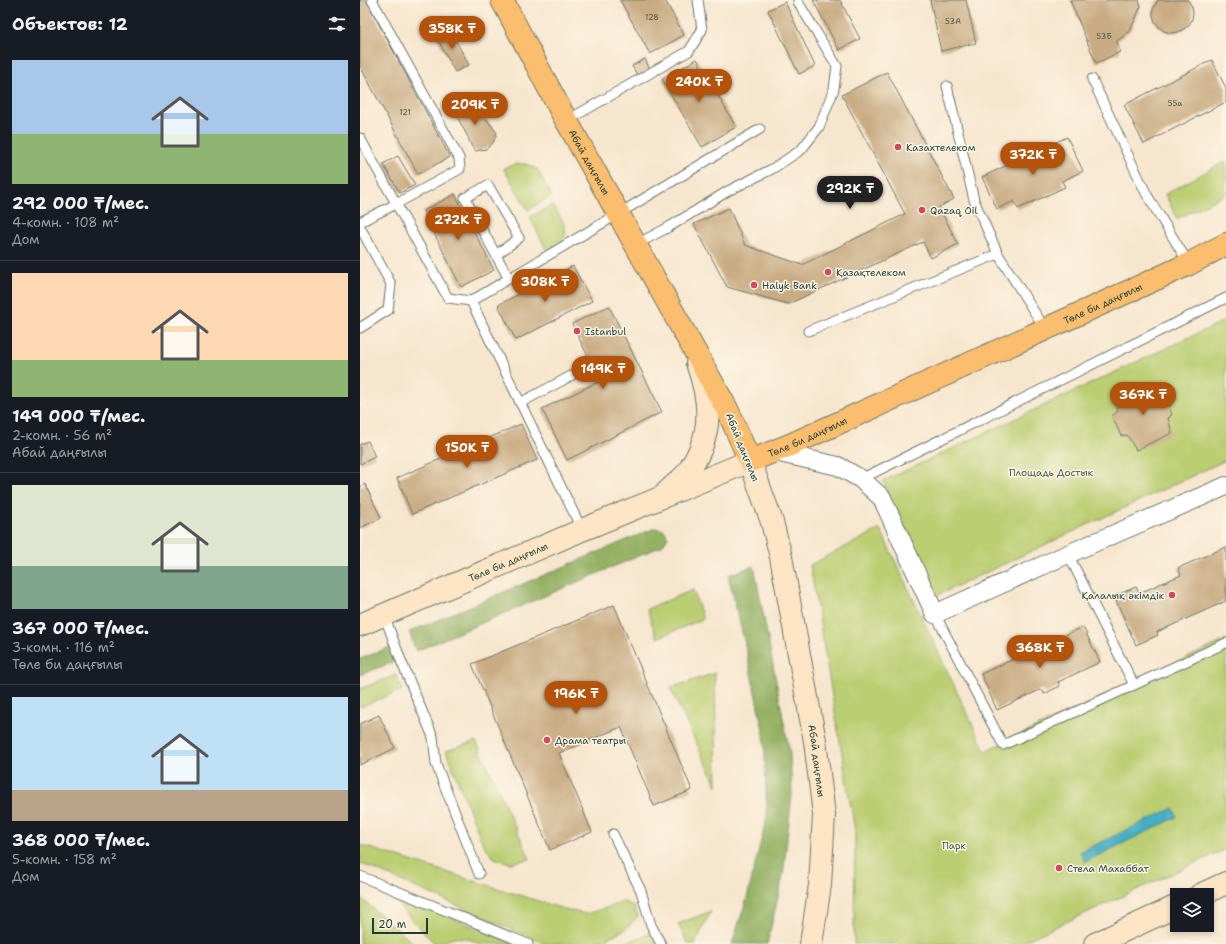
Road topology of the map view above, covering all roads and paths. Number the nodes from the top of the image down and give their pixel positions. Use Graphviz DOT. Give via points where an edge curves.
graph roads {
  1 [pos="372,0"];
  2 [pos="502,0"];
  3 [pos="698,0"];
  4 [pos="798,2"];
  5 [pos="1092,79"];
  6 [pos="947,86"];
  7 [pos="566,121"];
  8 [pos="760,129"];
  9 [pos="360,138"];
  10 [pos="396,204"];
  11 [pos="618,214"];
  12 [pos="360,222"];
  13 [pos="360,227"];
  14 [pos="1226,244"];
  15 [pos="635,245"];
  16 [pos="998,254"];
  17 [pos="496,255"];
  18 [pos="1189,264"];
  19 [pos="509,279"];
  20 [pos="1226,298"];
  21 [pos="471,301"];
  22 [pos="360,328"];
  23 [pos="1045,329"];
  24 [pos="808,331"];
  25 [pos="692,346"];
  26 [pos="571,376"];
  27 [pos="520,403"];
  28 [pos="775,452"];
  29 [pos="750,461"];
  30 [pos="862,479"];
  31 [pos="1226,486"];
  32 [pos="659,499"];
  33 [pos="582,530"];
  34 [pos="1068,554"];
  35 [pos="935,614"];
  36 [pos="384,615"];
  37 [pos="360,625"];
  38 [pos="1226,643"];
  39 [pos="1134,685"];
  40 [pos="613,834"];
  41 [pos="479,874"];
  42 [pos="360,876"];
  43 [pos="1226,883"];
  44 [pos="1214,889"];
  45 [pos="1170,909"];
  46 [pos="528,944"];
  47 [pos="661,944"];
  48 [pos="811,944"];
  49 [pos="1095,944"];
  1 -- 10 [label="lane" via="459,158 460,169"];
  2 -- 7 [label="main road, Абай даңғылы"];
  3 -- 7 [label="lane" via="702,30 689,51"];
  4 -- 15 [label="lane" via="837,66 834,89 819,127 801,150 772,169 728,191"];
  5 -- 18 [label="lane" via="1147,195"];
  6 -- 16 [label="lane" via="974,200"];
  7 -- 11 [label="main road, Абай даңғылы"];
  8 -- 11 [label="lane"];
  9 -- 10 [label="lane"];
  10 -- 12 [label="lane"];
  10 -- 21 [label="lane" via="448,298"];
  11 -- 15 [label="main road, Абай даңғылы"];
  11 -- 19 [label="lane"];
  13 -- 22 [label="lane" via="391,284 388,310"];
  14 -- 18 [label="main road, Төле би даңғылы"];
  15 -- 25 [label="main road, Абай даңғылы"];
  16 -- 23 [label="lane"];
  16 -- 24 [label="lane"];
  17 -- 17 [label="lane" via="465,198 488,185 519,238"];
  17 -- 19 [label="lane"];
  18 -- 23 [label="main road, Төле би даңғылы"];
  19 -- 21 [label="lane"];
  20 -- 30 [label="lane"];
  21 -- 27 [label="lane"];
  23 -- 28 [label="main road, Төле би даңғылы"];
  25 -- 29 [label="main road, Абай даңғылы" via="728,409"];
  25 -- 32 [label="main road" via="704,383 708,419 705,436 688,472"];
  26 -- 27 [label="lane"];
  27 -- 33 [label="lane"];
  28 -- 29 [label="main road, Төле би даңғылы"];
  28 -- 30 [label="street" via="838,466"];
  29 -- 32 [label="main road, Төле би даңғылы"];
  29 -- 48 [label="main road, Абай даңғылы" via="772,522 781,557 815,741 824,814 820,885"];
  30 -- 35 [label="street" via="882,498"];
  31 -- 34 [label="street"];
  32 -- 33 [label="main road, Төле би даңғылы"];
  33 -- 36 [label="main road, Төле би даңғылы"];
  34 -- 35 [label="street"];
  34 -- 39 [label="lane"];
  35 -- 39 [label="lane" via="1002,745"];
  36 -- 37 [label="main road, Төле би даңғылы"];
  36 -- 41 [label="lane" via="433,737 436,764"];
  38 -- 39 [label="lane"];
  40 -- 47 [label="lane" via="641,891 651,925"];
  42 -- 46 [label="lane"];
  43 -- 44 [label="main road"];
  45 -- 49 [label="main road"];
}
